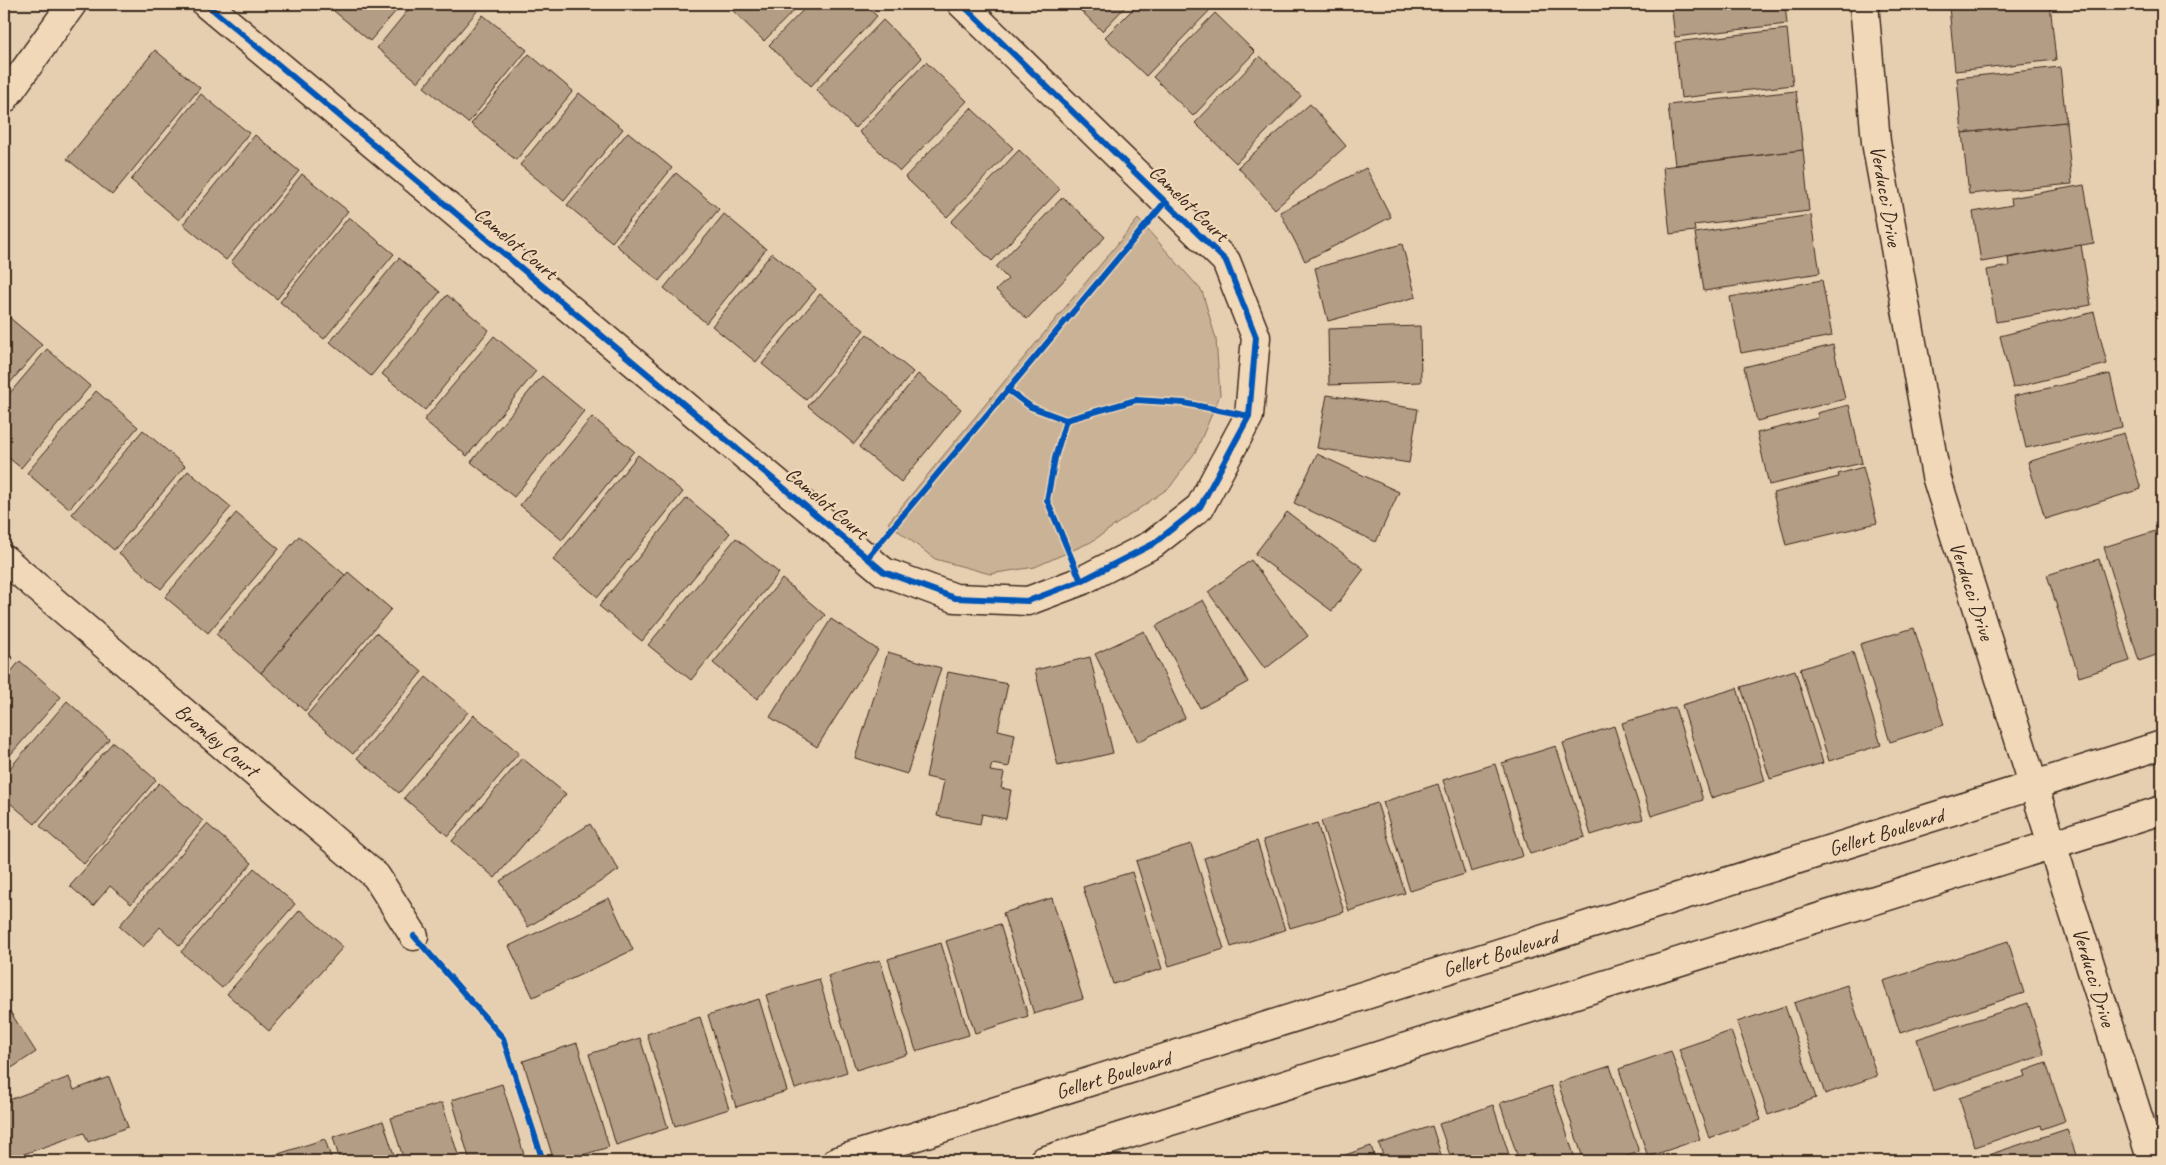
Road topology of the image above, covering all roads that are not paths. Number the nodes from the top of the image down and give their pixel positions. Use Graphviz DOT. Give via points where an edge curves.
graph roads {
  1 [pos="72,4"];
  2 [pos="206,4"];
  3 [pos="962,4"];
  4 [pos="1864,4"];
  5 [pos="4,99"];
  6 [pos="4,559"];
  7 [pos="2162,745"];
  8 [pos="2034,786"];
  9 [pos="2162,810"];
  10 [pos="2052,845"];
  11 [pos="414,936"];
  12 [pos="837,1161"];
  13 [pos="1043,1161"];
  14 [pos="2152,1161"];
  1 -- 5 [label="street"];
  2 -- 3 [label="street, Camelot Court" via="884,572 955,598 1028,601 1081,581 1153,544 1200,507 1249,416 1256,336 1226,261"];
  4 -- 8 [label="street, Verducci Drive" via="1876,142 1936,476"];
  6 -- 11 [label="street, Bromley Court" via="376,876"];
  7 -- 8 [label="street, Gellert Boulevard"];
  8 -- 10 [label="street, Verducci Drive"];
  8 -- 12 [label="street, Gellert Boulevard"];
  9 -- 10 [label="street"];
  10 -- 13 [label="street"];
  10 -- 14 [label="street, Verducci Drive"];
}
